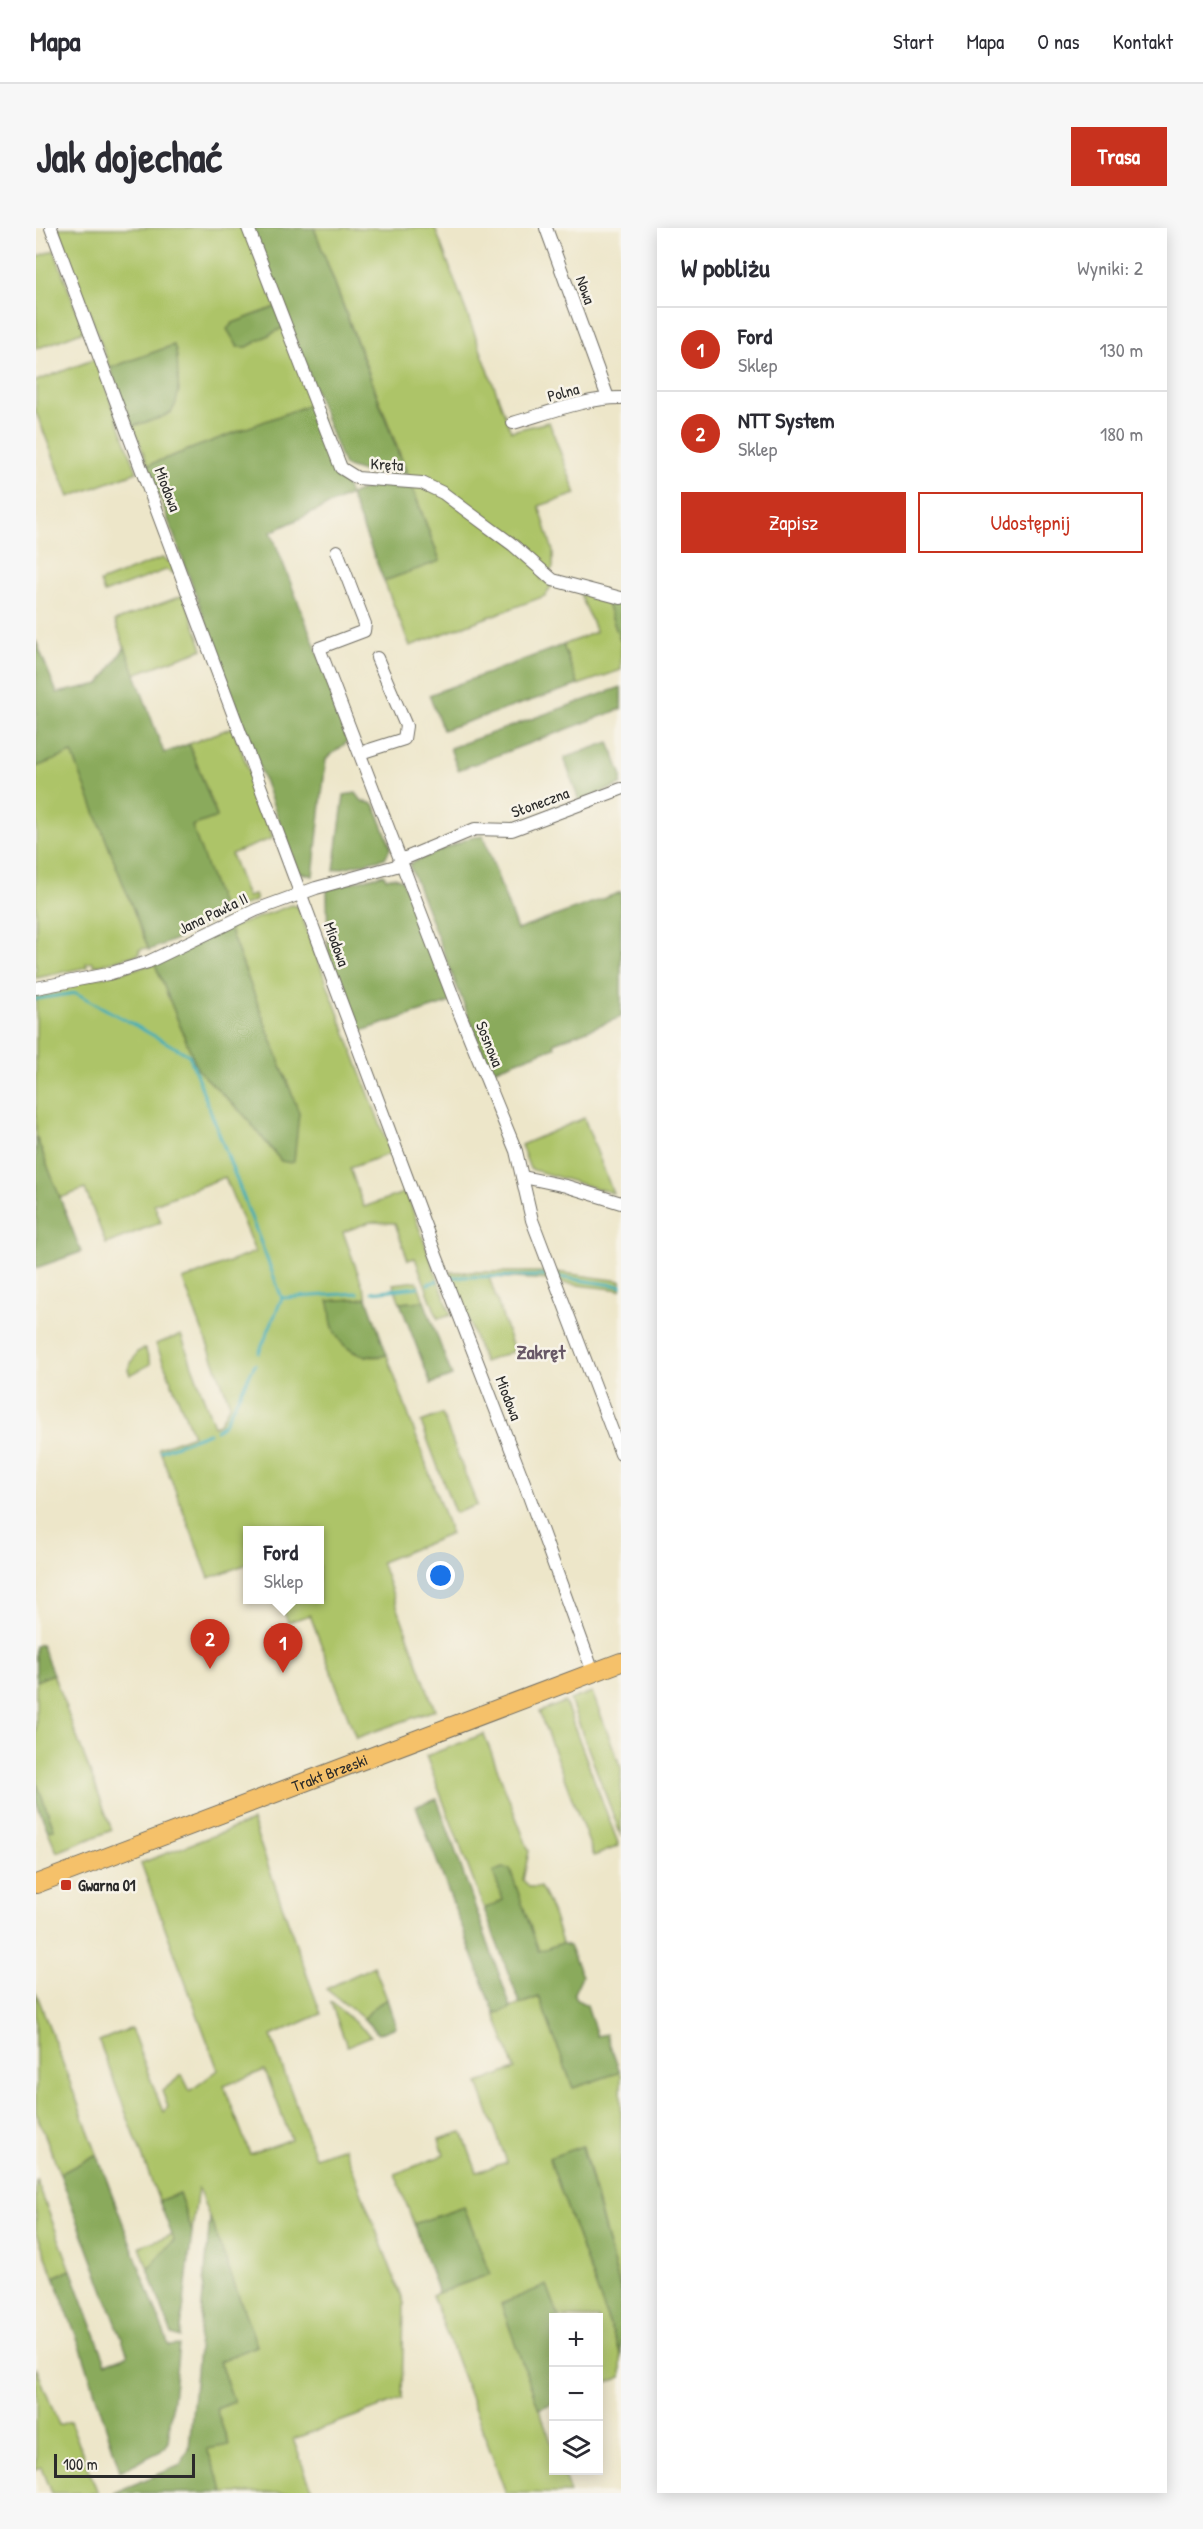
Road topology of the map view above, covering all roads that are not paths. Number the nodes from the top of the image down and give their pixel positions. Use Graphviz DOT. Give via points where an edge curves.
graph roads {
  1 [pos="51,228"];
  2 [pos="248,228"];
  3 [pos="546,228"];
  4 [pos="615,398"];
  5 [pos="513,423"];
  6 [pos="337,551"];
  7 [pos="621,598"];
  8 [pos="377,658"];
  9 [pos="360,753"];
  10 [pos="621,789"];
  11 [pos="401,861"];
  12 [pos="301,894"];
  13 [pos="36,988"];
  14 [pos="523,1178"];
  15 [pos="621,1203"];
  16 [pos="621,1454"];
  17 [pos="621,1662"];
  18 [pos="593,1672"];
  19 [pos="36,1884"];
  1 -- 12 [label="street, Miodowa"];
  2 -- 7 [label="street, Kręta" via="341,468 357,478 422,483 443,493 553,580"];
  3 -- 4 [label="street, Nowa"];
  4 -- 5 [label="street, Polna"];
  6 -- 9 [label="street, Sosnowa" via="365,624 364,631 320,648"];
  8 -- 9 [label="street" via="406,726 404,738"];
  9 -- 11 [label="street, Sosnowa"];
  10 -- 11 [label="street, Słoneczna" via="512,830 475,829"];
  11 -- 12 [label="street, Jana Pawła II" via="386,870"];
  11 -- 14 [label="street, Sosnowa" via="516,1151"];
  12 -- 13 [label="street, Jana Pawła II" via="256,910 148,962"];
  12 -- 18 [label="street, Miodowa"];
  14 -- 15 [label="street"];
  14 -- 16 [label="street, Sosnowa" via="532,1220"];
  17 -- 18 [label="main road, Trakt Brzeski"];
  18 -- 19 [label="main road, Trakt Brzeski"];
}
